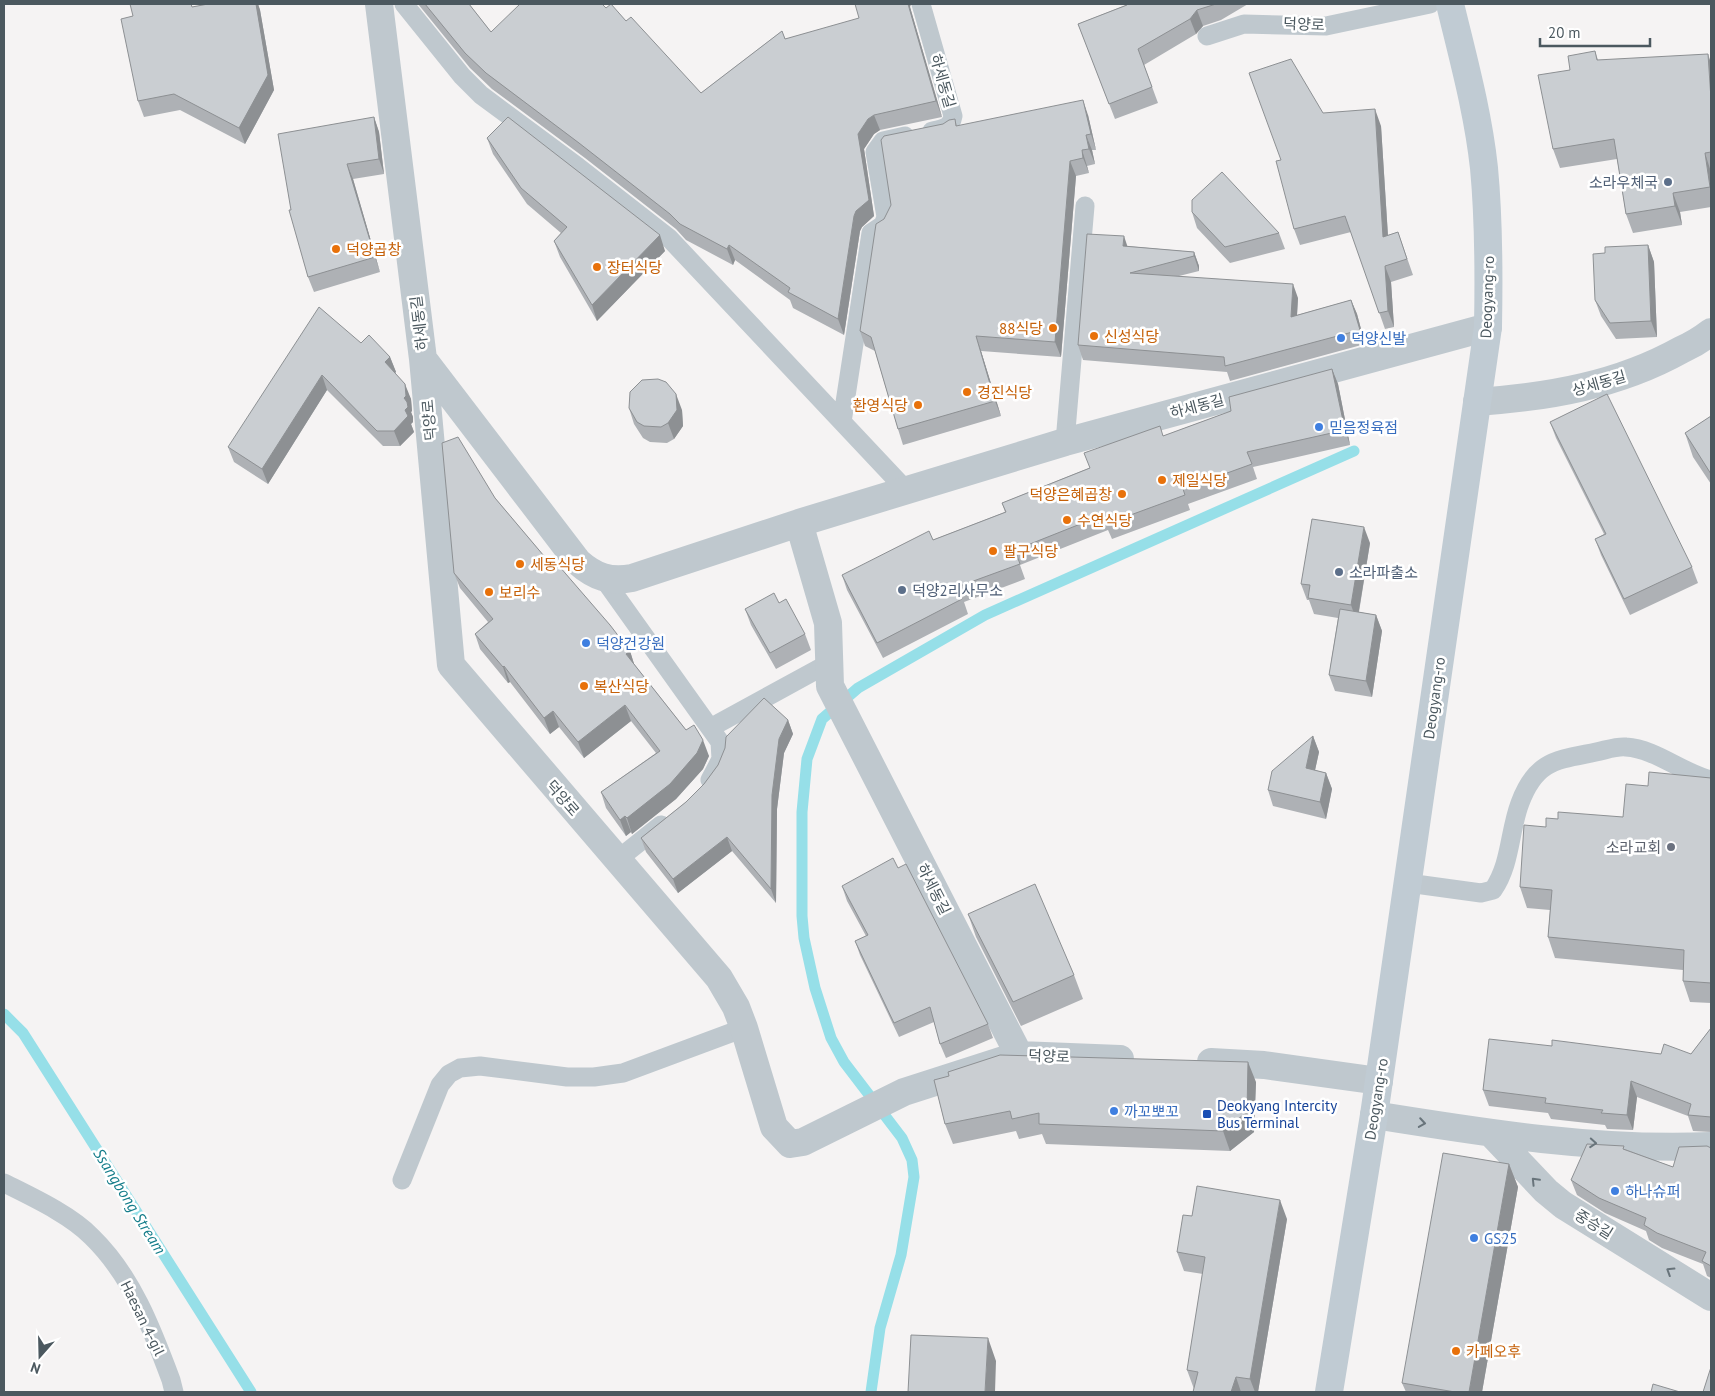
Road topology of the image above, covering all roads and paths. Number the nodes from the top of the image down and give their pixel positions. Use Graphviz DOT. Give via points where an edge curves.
graph roads {
  1 [pos="379,4"];
  2 [pos="404,4"];
  3 [pos="921,4"];
  4 [pos="1430,4"];
  5 [pos="1450,4"];
  6 [pos="1207,36"];
  7 [pos="1085,206"];
  8 [pos="1488,327"];
  9 [pos="1711,332"];
  10 [pos="423,359"];
  11 [pos="1478,402"];
  12 [pos="842,422"];
  13 [pos="1065,442"];
  14 [pos="907,491"];
  15 [pos="799,523"];
  16 [pos="603,578"];
  17 [pos="830,675"];
  18 [pos="710,728"];
  19 [pos="1711,780"];
  20 [pos="700,793"];
  21 [pos="677,812"];
  22 [pos="617,860"];
  23 [pos="1408,883"];
  24 [pos="744,1028"];
  25 [pos="1019,1055"];
  26 [pos="1146,1060"];
  27 [pos="1186,1062"];
  28 [pos="1379,1081"];
  29 [pos="1374,1115"];
  30 [pos="1492,1134"];
  31 [pos="1711,1146"];
  32 [pos="402,1180"];
  33 [pos="4,1183"];
  34 [pos="1711,1297"];
  35 [pos="174,1392"];
  36 [pos="1329,1392"];
  1 -- 10 [label="street, 하세동길"];
  2 -- 12 [label="lane" via="481,95 669,238"];
  3 -- 12 [label="lane, 하세동길" via="953,116 952,124 883,141 875,152 886,217 883,225 871,233"];
  4 -- 6 [label="lane, 덕양로" via="1326,26 1244,24"];
  5 -- 8 [label="main road, Deogyang-ro" via="1484,166"];
  7 -- 13 [label="lane"];
  8 -- 11 [label="main road, Deogyang-ro"];
  8 -- 13 [label="street, 하세동길"];
  9 -- 11 [label="street, 상세동길" via="1664,360 1622,377 1565,393"];
  10 -- 16 [label="street, 하세동길" via="578,562 590,573"];
  10 -- 22 [label="street, 덕양로" via="451,664"];
  11 -- 23 [label="main road, Deogyang-ro"];
  12 -- 14 [label="lane"];
  13 -- 14 [label="street, 하세동길"];
  14 -- 15 [label="street, 하세동길"];
  15 -- 16 [label="street, 하세동길" via="632,578 617,581"];
  15 -- 17 [label="street" via="828,623"];
  16 -- 18 [label="lane, 하세동길"];
  17 -- 18 [label="lane"];
  17 -- 25 [label="street, 하세동길" via="848,724"];
  18 -- 20 [label="lane, 하세동길" via="720,742 722,759"];
  19 -- 23 [label="lane" via="1694,776 1644,751 1626,746 1552,761 1524,792 1502,878 1493,890 1481,892"];
  21 -- 22 [label="lane"];
  22 -- 24 [label="street, 덕양로" via="719,978"];
  23 -- 28 [label="main road, Deogyang-ro"];
  24 -- 25 [label="street, 덕양로" via="774,1127 790,1144 803,1142 904,1092"];
  24 -- 32 [label="lane" via="623,1073 567,1077 480,1066 460,1068 449,1074 440,1085"];
  25 -- 26 [label="street, 덕양로"];
  27 -- 28 [label="street" via="1264,1065"];
  28 -- 29 [label="main road, Deogyang-ro"];
  29 -- 30 [label="street, one-way"];
  29 -- 36 [label="main road, Deogyang-ro"];
  30 -- 31 [label="street, one-way" via="1665,1148"];
  34 -- 30 [label="street, 중승길, one-way" via="1563,1205"];
  33 -- 35 [label="lane, Haesan 4-gil" via="60,1213 92,1236 120,1272 142,1309"];
}
